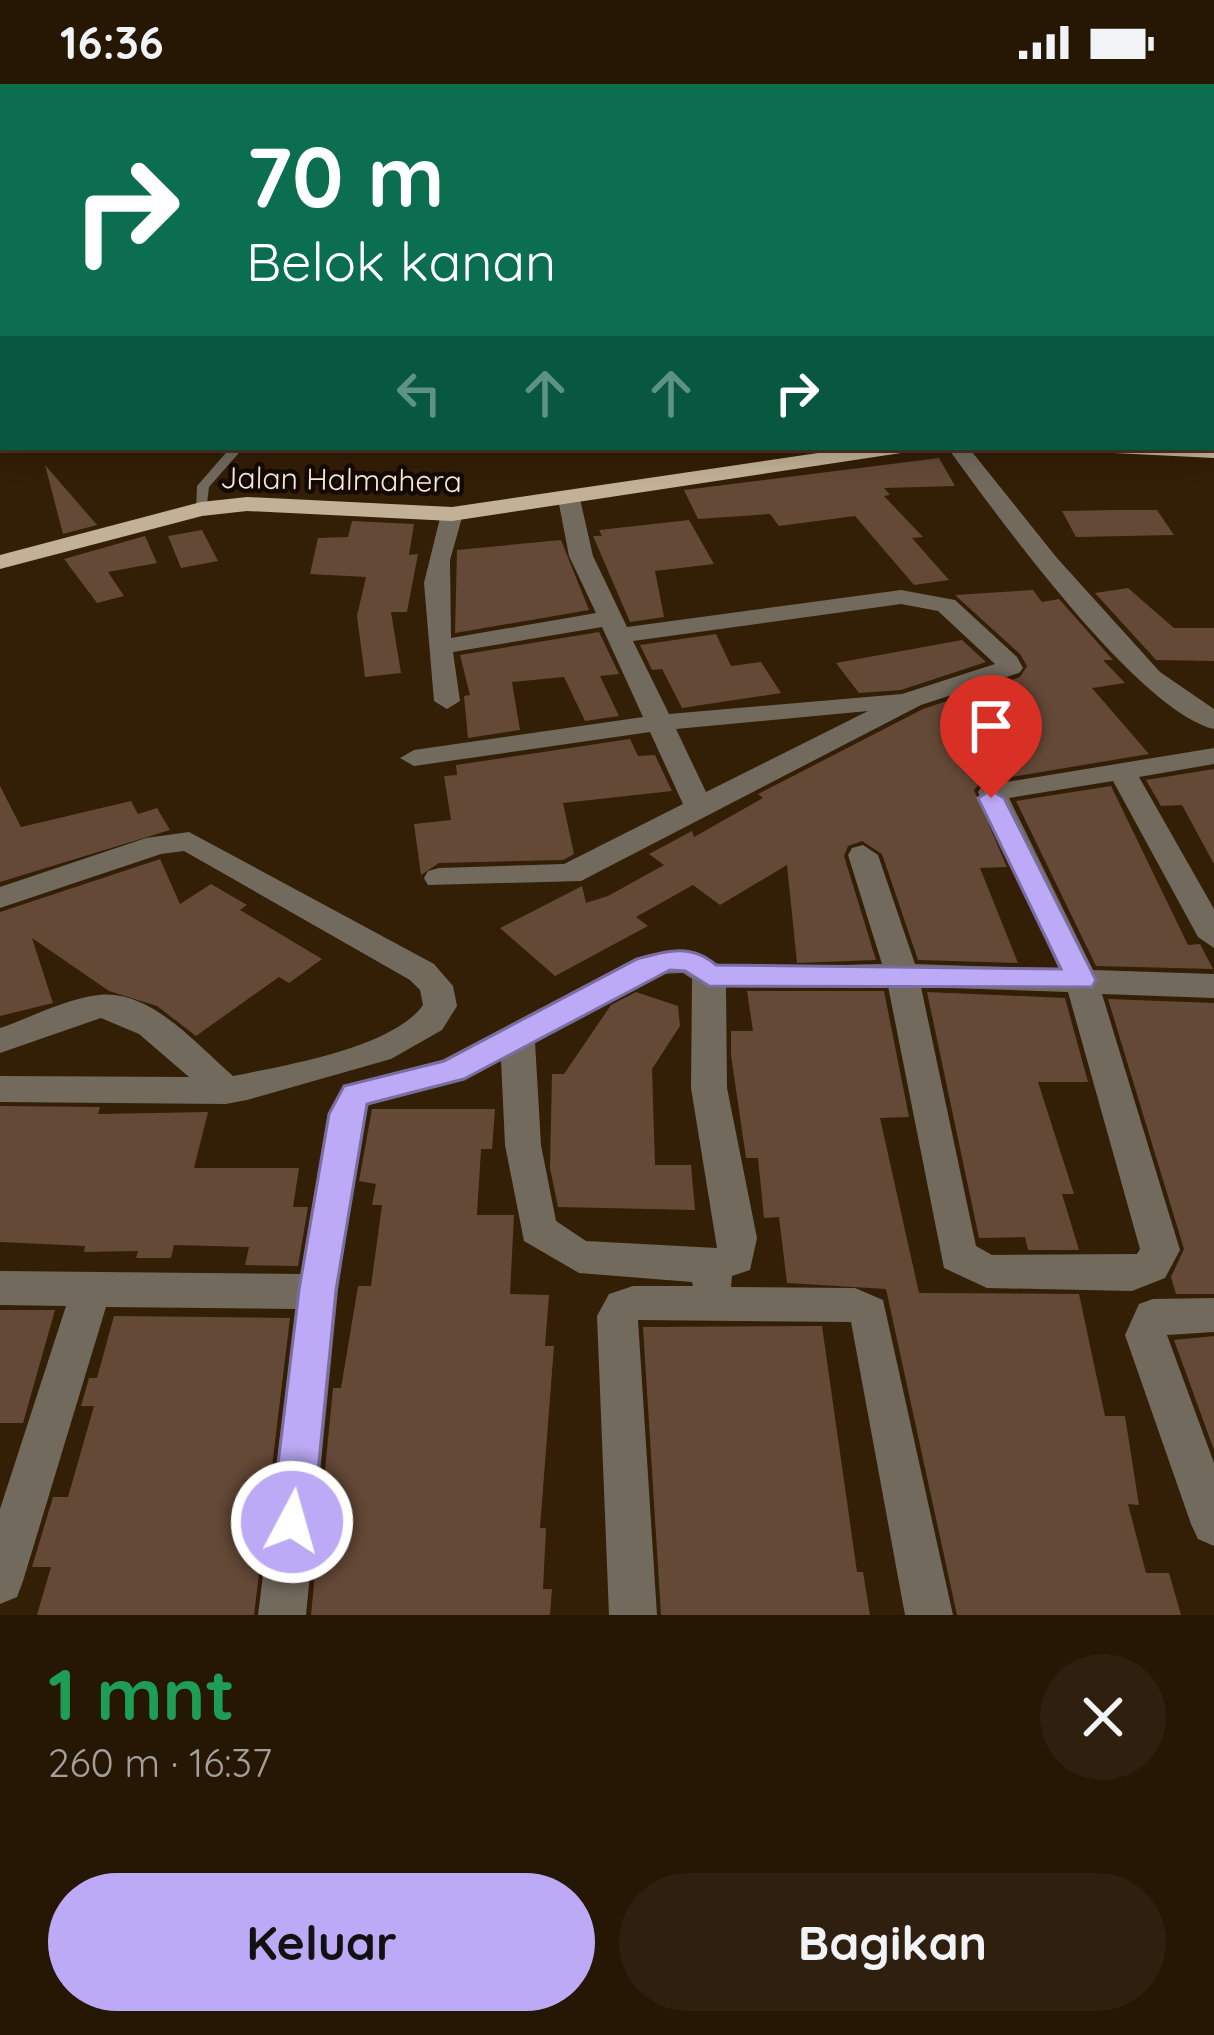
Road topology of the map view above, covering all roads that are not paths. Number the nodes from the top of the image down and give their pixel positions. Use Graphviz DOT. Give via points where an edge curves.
graph roads {
  1 [pos="235,450"];
  2 [pos="882,450"];
  3 [pos="959,450"];
  4 [pos="1174,450"];
  5 [pos="1214,452"];
  6 [pos="569,499"];
  7 [pos="201,508"];
  8 [pos="452,514"];
  9 [pos="0,562"];
  10 [pos="617,626"];
  11 [pos="440,647"];
  12 [pos="912,699"];
  13 [pos="447,701"];
  14 [pos="659,722"];
  15 [pos="1214,722"];
  16 [pos="1214,756"];
  17 [pos="414,758"];
  18 [pos="1120,770"];
  19 [pos="699,807"];
  20 [pos="863,854"];
  21 [pos="439,878"];
  22 [pos="0,898"];
  23 [pos="1214,937"];
  24 [pos="709,975"];
  25 [pos="902,975"];
  26 [pos="1081,980"];
  27 [pos="1214,986"];
  28 [pos="517,1034"];
  29 [pos="0,1041"];
  30 [pos="354,1077"];
  31 [pos="0,1088"];
  32 [pos="226,1090"];
  33 [pos="712,1284"];
  34 [pos="0,1288"];
  35 [pos="92,1288"];
  36 [pos="318,1290"];
  37 [pos="1214,1315"];
  38 [pos="1214,1524"];
  39 [pos="0,1581"];
  40 [pos="282,1615"];
  41 [pos="633,1615"];
  42 [pos="929,1615"];
  1 -- 7 [label="lane" via="203,486"];
  2 -- 6 [label="main road, Jalan Halmahera"];
  3 -- 15 [label="street" via="1151,677"];
  4 -- 5 [label="main road"];
  6 -- 8 [label="main road, Jalan Halmahera"];
  6 -- 10 [label="street" via="581,556"];
  7 -- 8 [label="main road, Jalan Halmahera"];
  7 -- 9 [label="main road, Jalan Halmahera"];
  8 -- 11 [label="street" via="436,564"];
  10 -- 11 [label="street"];
  10 -- 12 [label="street" via="902,597 946,605 1008,662 1010,668 986,678"];
  10 -- 14 [label="street"];
  11 -- 13 [label="street"];
  12 -- 14 [label="street"];
  12 -- 19 [label="street"];
  14 -- 17 [label="street"];
  14 -- 19 [label="street"];
  16 -- 18 [label="street"];
  18 -- 23 [label="street"];
  18 -- 26 [label="street" via="992,792"];
  19 -- 21 [label="street" via="570,874"];
  20 -- 25 [label="street"];
  22 -- 30 [label="street" via="157,845 189,842 436,986 439,1015"];
  24 -- 25 [label="street"];
  24 -- 28 [label="street" via="693,961 647,966"];
  24 -- 33 [label="street" via="709,1088 738,1238 736,1258"];
  25 -- 26 [label="street"];
  25 -- 26 [label="street" via="958,1256 987,1271 1132,1274 1160,1250"];
  26 -- 27 [label="street"];
  28 -- 30 [label="street" via="452,1071"];
  28 -- 33 [label="street" via="538,1231 579,1257"];
  29 -- 32 [label="street" via="115,1006"];
  30 -- 32 [label="street"];
  30 -- 36 [label="street"];
  31 -- 32 [label="street"];
  33 -- 41 [label="street" via="623,1306 617,1316"];
  33 -- 42 [label="street" via="869,1312"];
  34 -- 35 [label="street"];
  35 -- 36 [label="street"];
  35 -- 39 [label="street"];
  36 -- 40 [label="street"];
  37 -- 38 [label="street" via="1153,1316 1146,1334"];
}
